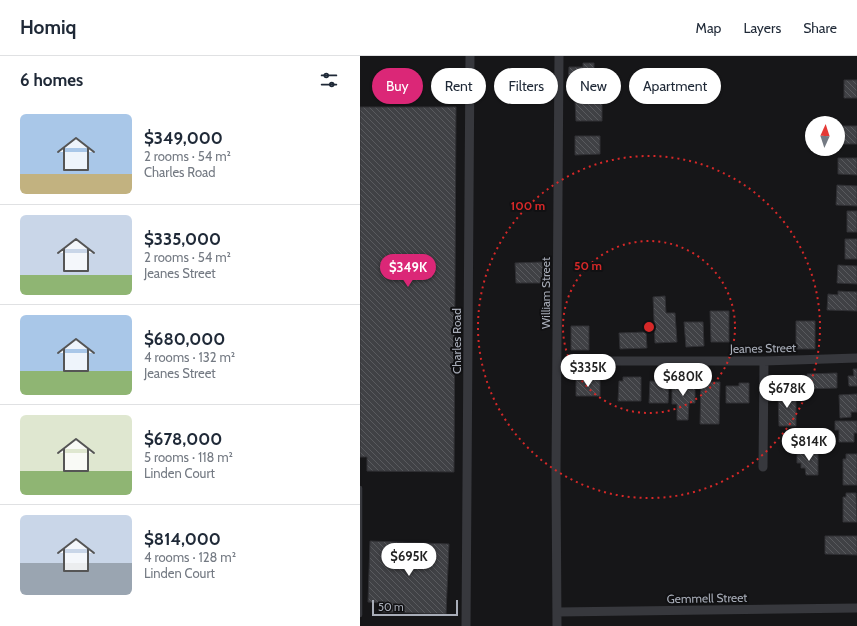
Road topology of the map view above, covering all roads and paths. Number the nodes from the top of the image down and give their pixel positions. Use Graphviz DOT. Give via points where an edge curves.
graph roads {
  1 [pos="470,56"];
  2 [pos="559,56"];
  3 [pos="857,358"];
  4 [pos="574,361"];
  5 [pos="764,361"];
  6 [pos="763,467"];
  7 [pos="360,488"];
  8 [pos="857,608"];
  9 [pos="557,612"];
  10 [pos="360,615"];
  11 [pos="466,626"];
  12 [pos="557,626"];
  1 -- 11 [label="street, Charles Road"];
  2 -- 9 [label="street, William Street"];
  3 -- 5 [label="street, Jeanes Street"];
  4 -- 5 [label="street, Jeanes Street"];
  5 -- 6 [label="street"];
  7 -- 10 [label="lane"];
  8 -- 9 [label="street, Gemmell Street"];
  9 -- 12 [label="street, William Street"];
}
